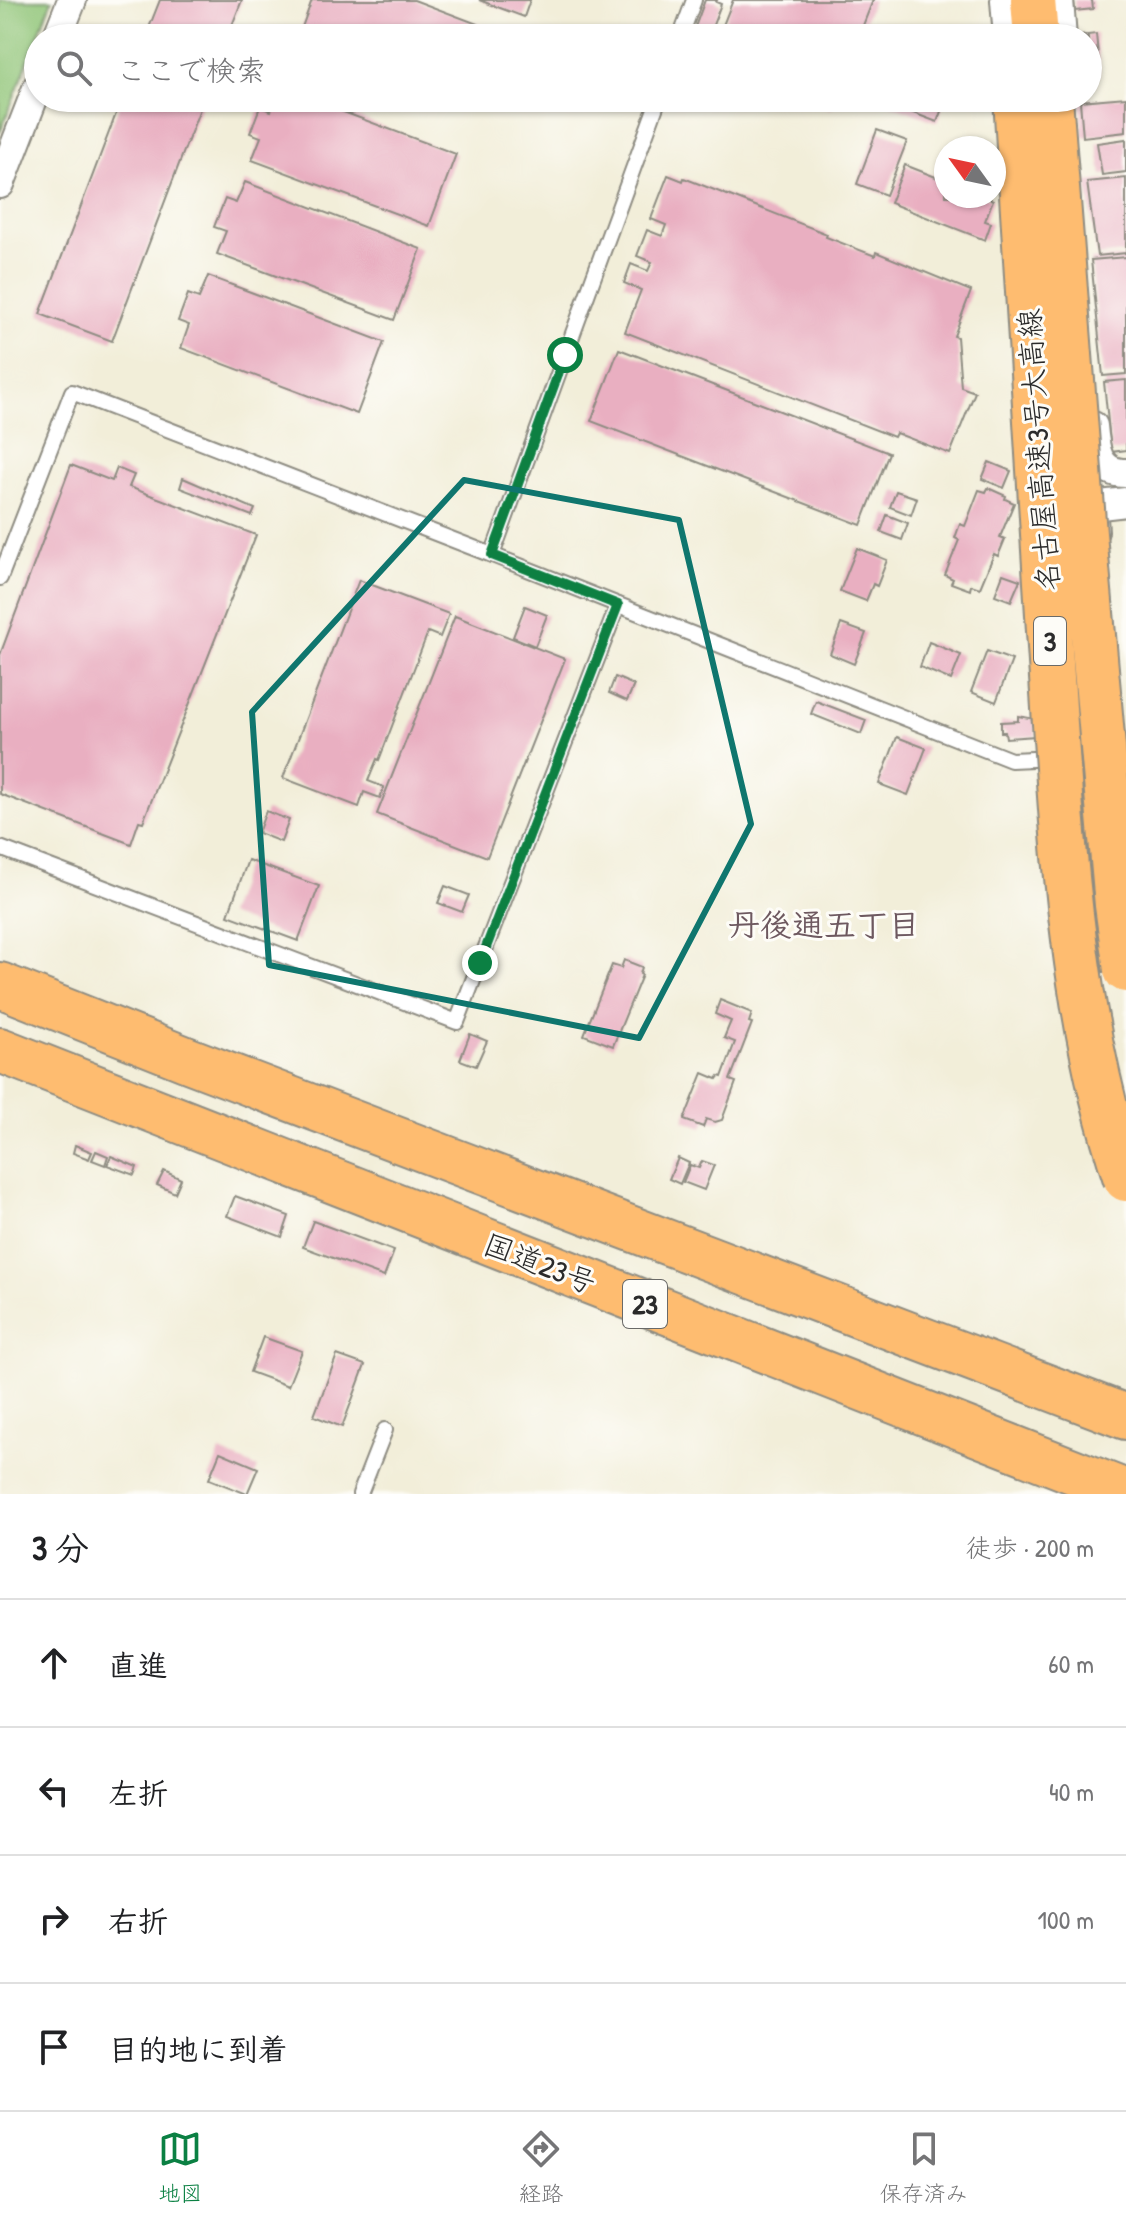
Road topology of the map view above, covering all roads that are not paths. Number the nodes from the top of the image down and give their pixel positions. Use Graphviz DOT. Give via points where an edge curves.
graph roads {
  1 [pos="72,0"];
  2 [pos="694,0"];
  3 [pos="1007,0"];
  4 [pos="1033,0"];
  5 [pos="1042,0"];
  6 [pos="1059,0"];
  7 [pos="63,24"];
  8 [pos="685,24"];
  9 [pos="1009,24"];
  10 [pos="1035,24"];
  11 [pos="1044,24"];
  12 [pos="1061,24"];
  13 [pos="28,112"];
  14 [pos="654,112"];
  15 [pos="1015,112"];
  16 [pos="1015,112"];
  17 [pos="1042,112"];
  18 [pos="1051,112"];
  19 [pos="1068,112"];
  20 [pos="0,184"];
  21 [pos="1126,473"];
  22 [pos="1109,504"];
  23 [pos="492,555"];
  24 [pos="0,578"];
  25 [pos="618,605"];
  26 [pos="1105,670"];
  27 [pos="1119,755"];
  28 [pos="0,848"];
  29 [pos="1126,911"];
  30 [pos="1126,970"];
  31 [pos="0,985"];
  32 [pos="0,1050"];
  33 [pos="1126,1179"];
  34 [pos="1126,1417"];
  35 [pos="385,1430"];
  36 [pos="1126,1492"];
  37 [pos="360,1494"];
  1 -- 7 [label="street"];
  2 -- 8 [label="lane"];
  3 -- 9 [label="highway"];
  4 -- 10 [label="highway"];
  5 -- 11 [label="highway"];
  6 -- 12 [label="street"];
  13 -- 20 [label="street"];
  14 -- 23 [label="lane"];
  15 -- 26 [label="street" via="1044,530 1057,568 1094,629"];
  16 -- 33 [label="highway, 名古屋高速3号大高線 / 3, bridge" via="1072,914 1084,1009"];
  17 -- 22 [label="highway" via="1073,488 1081,499"];
  18 -- 30 [label="highway, 名古屋高速3号大高線 / 3, bridge"];
  19 -- 21 [label="street" via="1095,452 1109,471"];
  22 -- 26 [label="street"];
  23 -- 24 [label="lane" via="72,392"];
  23 -- 25 [label="lane"];
  25 -- 27 [label="lane" via="1011,760"];
  25 -- 28 [label="lane" via="457,1022"];
  26 -- 27 [label="street"];
  27 -- 29 [label="street"];
  31 -- 34 [label="highway, 23"];
  32 -- 36 [label="highway, 国道23号 / 23"];
  35 -- 37 [label="lane"];
}
